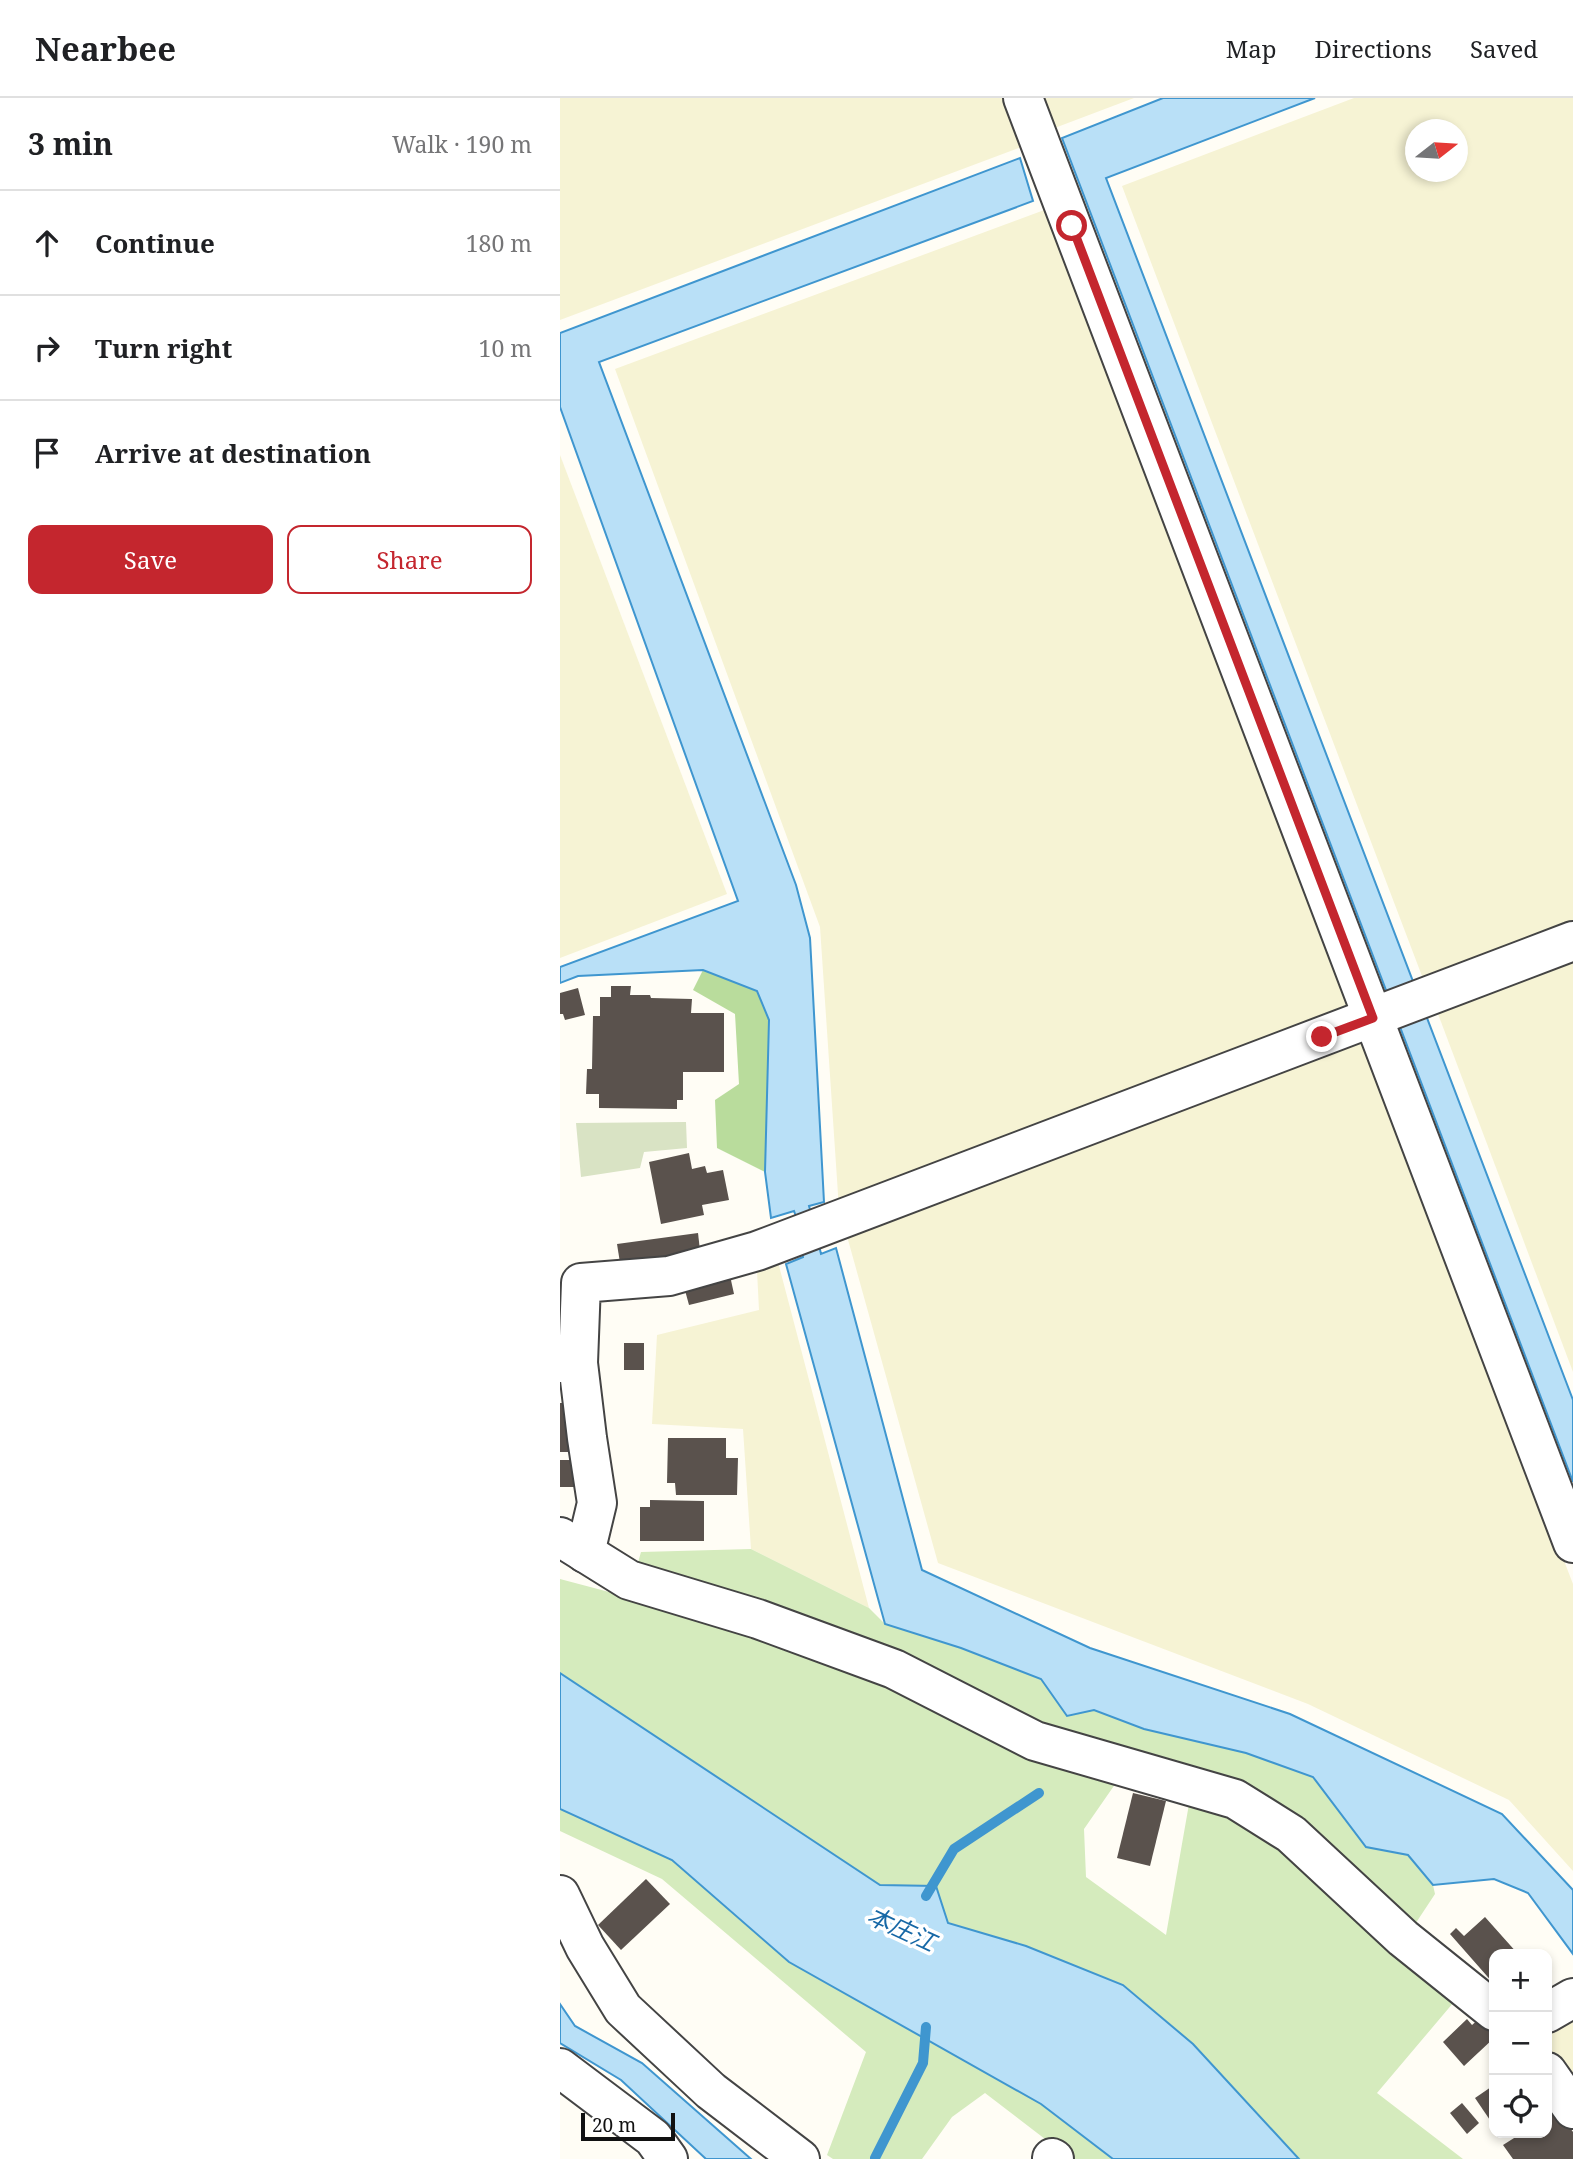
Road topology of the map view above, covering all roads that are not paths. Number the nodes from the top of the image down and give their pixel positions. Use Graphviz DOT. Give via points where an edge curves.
graph roads {
  1 [pos="1023,98"];
  2 [pos="1573,941"];
  3 [pos="1379,1015"];
  4 [pos="569,1363"];
  5 [pos="1573,1543"];
  6 [pos="573,1545"];
  7 [pos="560,1895"];
  8 [pos="1573,1998"];
  9 [pos="1489,2007"];
  10 [pos="1552,2009"];
  11 [pos="560,2068"];
  12 [pos="1549,2075"];
  13 [pos="1573,2109"];
  14 [pos="668,2159"];
  15 [pos="800,2159"];
  1 -- 3 [label="street"];
  2 -- 3 [label="street"];
  3 -- 4 [label="street" via="757,1251 669,1276 581,1283"];
  3 -- 5 [label="street"];
  4 -- 6 [label="street" via="597,1503"];
  6 -- 9 [label="street" via="629,1580 758,1619 894,1669 1035,1741 1235,1800 1291,1834 1403,1938"];
  7 -- 15 [label="street" via="623,2009 711,2091"];
  8 -- 10 [label="street"];
  11 -- 14 [label="street" via="653,2138"];
  12 -- 13 [label="street"];
}
